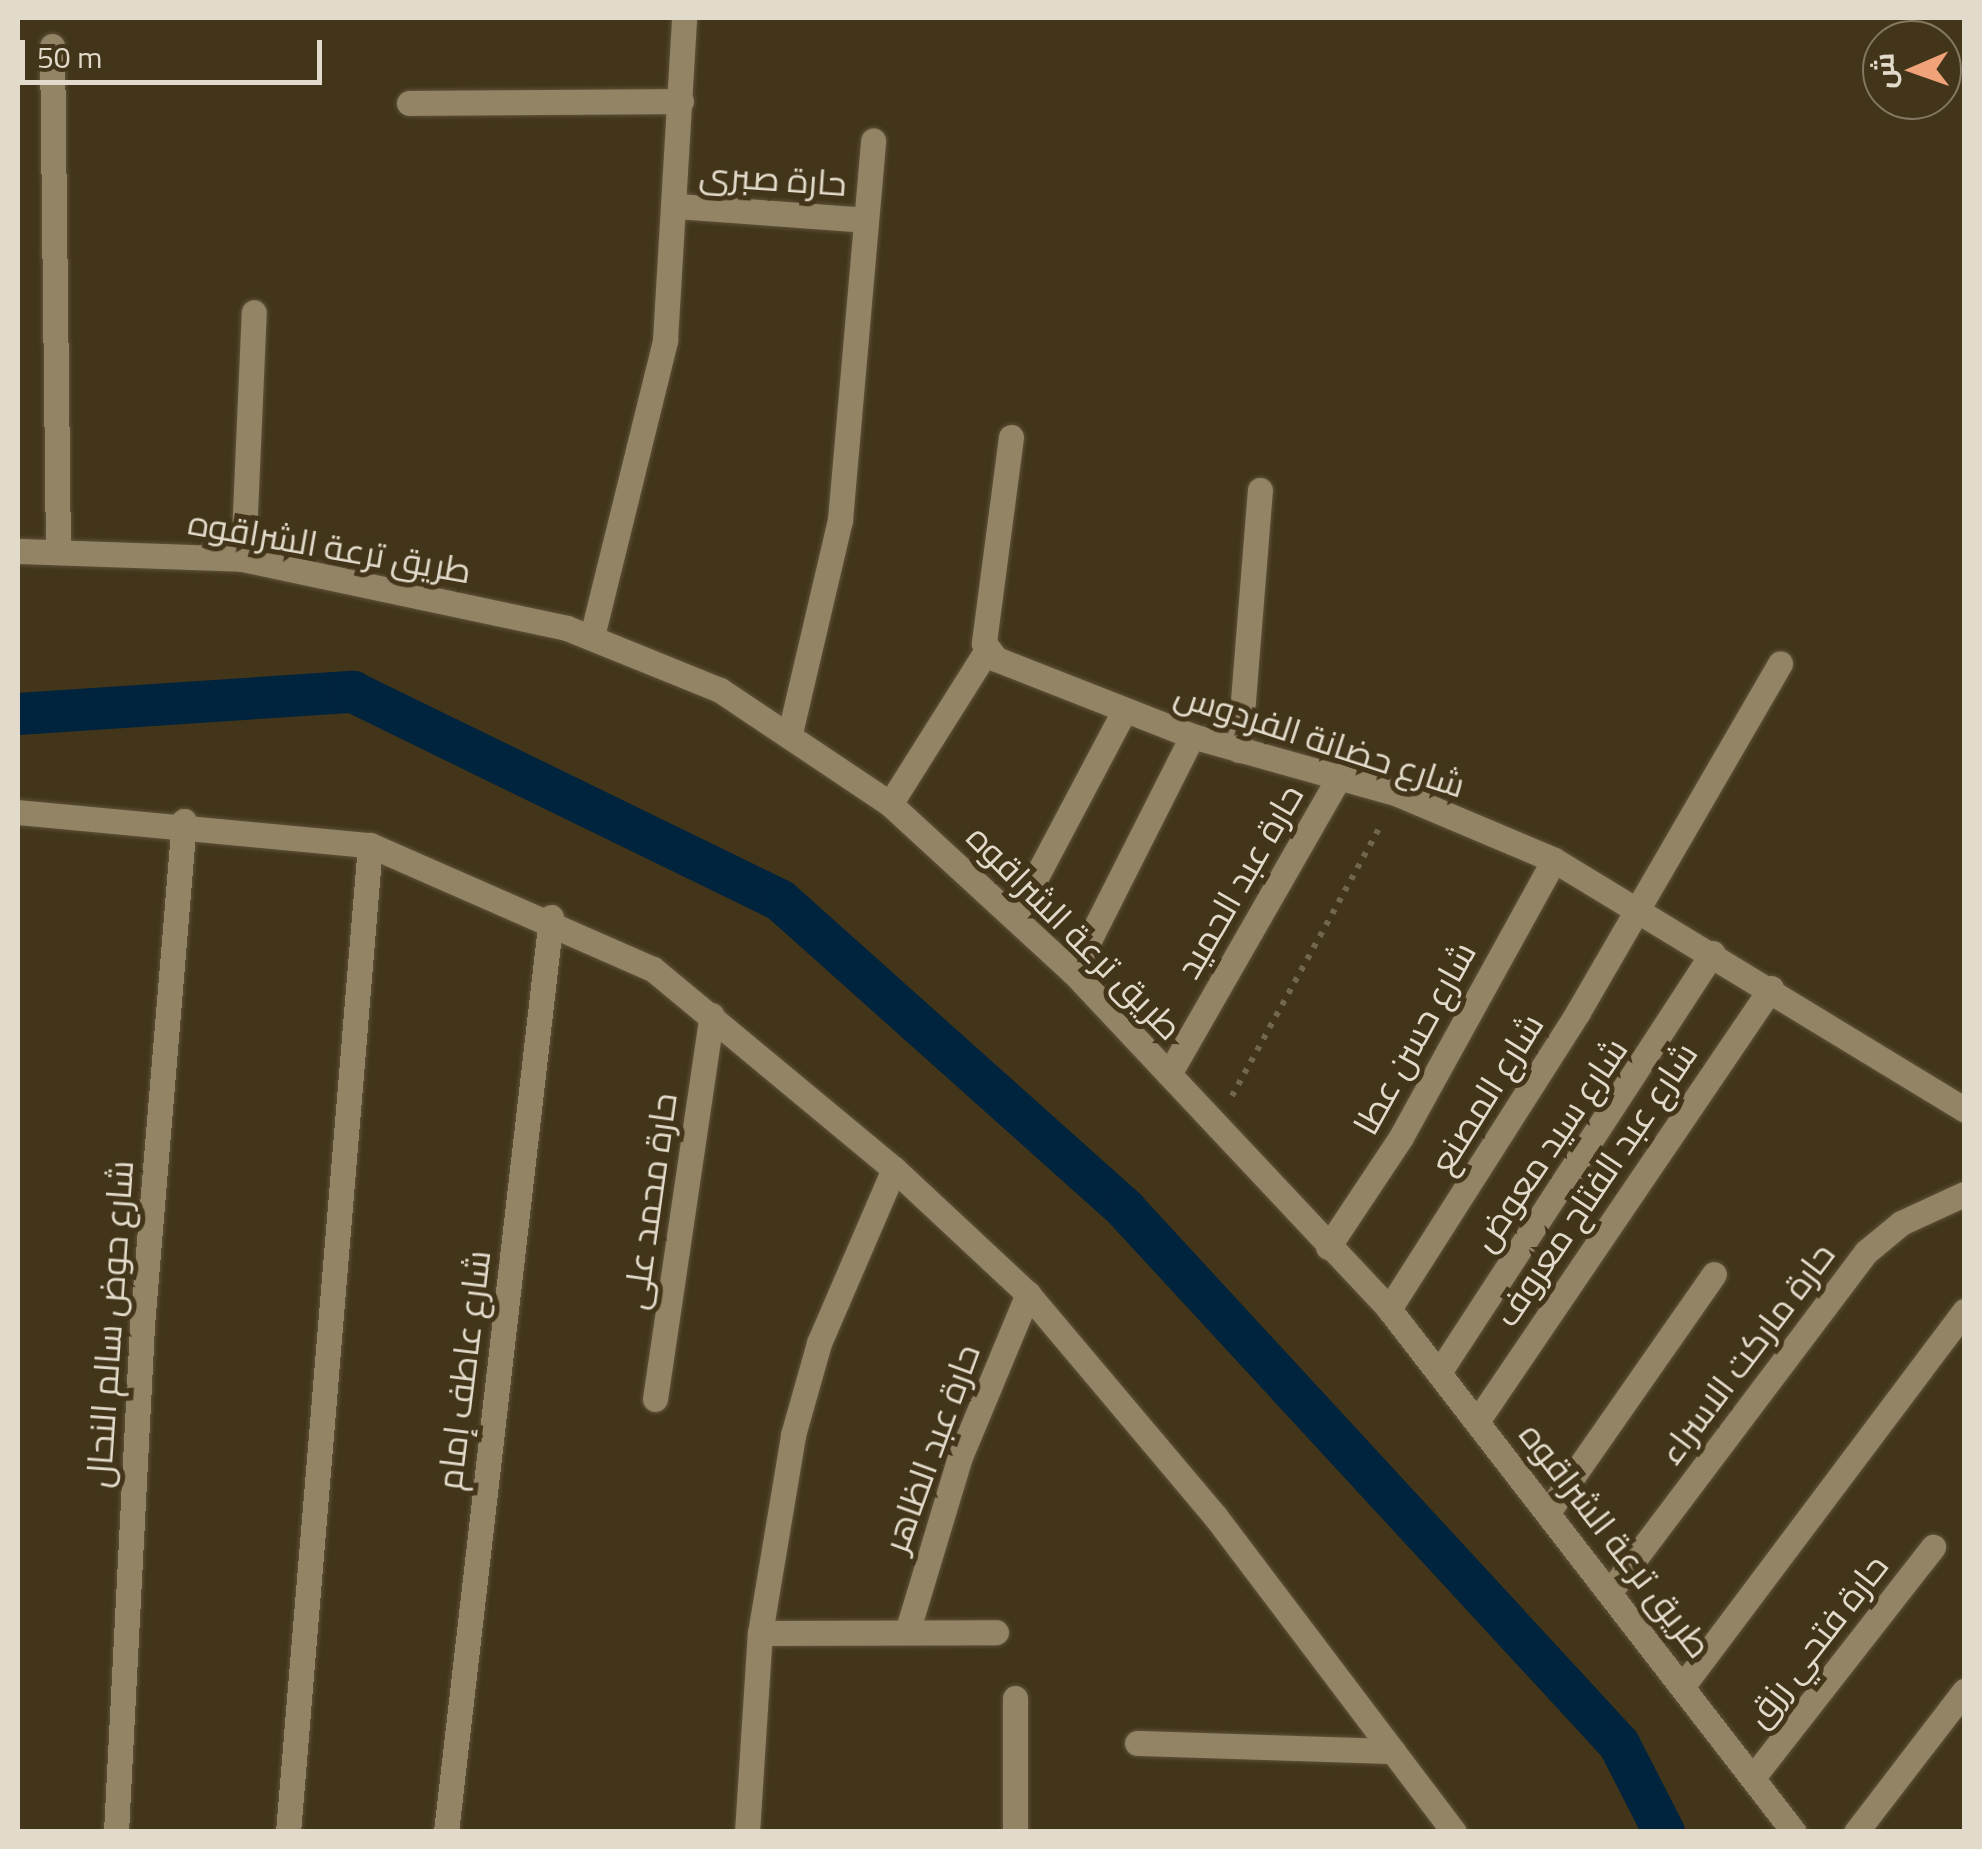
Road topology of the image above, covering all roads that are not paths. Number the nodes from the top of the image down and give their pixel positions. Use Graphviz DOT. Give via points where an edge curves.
graph roads {
  1 [pos="684,18"];
  2 [pos="52,46"];
  3 [pos="681,100"];
  4 [pos="409,102"];
  5 [pos="872,140"];
  6 [pos="676,206"];
  7 [pos="865,220"];
  8 [pos="254,312"];
  9 [pos="1010,437"];
  10 [pos="1260,490"];
  11 [pos="58,548"];
  12 [pos="18,551"];
  13 [pos="243,559"];
  14 [pos="592,636"];
  15 [pos="986,650"];
  16 [pos="1780,663"];
  17 [pos="1124,711"];
  18 [pos="790,734"];
  19 [pos="1192,736"];
  20 [pos="1240,750"];
  21 [pos="1340,776"];
  22 [pos="890,804"];
  23 [pos="18,812"];
  24 [pos="184,821"];
  25 [pos="370,845"];
  26 [pos="1554,860"];
  27 [pos="1633,908"];
  28 [pos="1016,915"];
  29 [pos="551,917"];
  30 [pos="1712,953"];
  31 [pos="1073,972"];
  32 [pos="1771,988"];
  33 [pos="712,1015"];
  34 [pos="1168,1074"];
  35 [pos="1964,1109"];
  36 [pos="894,1169"];
  37 [pos="1964,1194"];
  38 [pos="1328,1247"];
  39 [pos="1714,1274"];
  40 [pos="1028,1294"];
  41 [pos="1389,1309"];
  42 [pos="1964,1311"];
  43 [pos="1440,1371"];
  44 [pos="655,1398"];
  45 [pos="1478,1420"];
  46 [pos="1548,1512"];
  47 [pos="1933,1547"];
  48 [pos="1612,1589"];
  49 [pos="908,1629"];
  50 [pos="996,1632"];
  51 [pos="760,1633"];
  52 [pos="1685,1684"];
  53 [pos="1964,1691"];
  54 [pos="1014,1698"];
  55 [pos="1137,1742"];
  56 [pos="1394,1751"];
  57 [pos="1754,1776"];
  58 [pos="116,1832"];
  59 [pos="288,1832"];
  60 [pos="446,1832"];
  61 [pos="747,1832"];
  62 [pos="1015,1832"];
  63 [pos="1454,1832"];
  64 [pos="1794,1832"];
  65 [pos="1856,1832"];
  1 -- 3 [label="street"];
  2 -- 11 [label="street"];
  3 -- 4 [label="street"];
  3 -- 6 [label="street"];
  5 -- 7 [label="street"];
  6 -- 7 [label="street, حارة صبرى"];
  6 -- 14 [label="street" via="665,340"];
  7 -- 18 [label="street" via="831,586"];
  8 -- 13 [label="street"];
  9 -- 15 [label="street"];
  10 -- 20 [label="street"];
  11 -- 12 [label="street, طريق ترعة الشراقوه"];
  11 -- 13 [label="street, طريق ترعة الشراقوه"];
  13 -- 14 [label="street, طريق ترعة الشراقوه"];
  14 -- 18 [label="street, طريق ترعة الشراقوه" via="720,690"];
  15 -- 17 [label="street, شارع حضانة الفردوس"];
  15 -- 22 [label="street"];
  16 -- 27 [label="street, شارع المصنع"];
  17 -- 19 [label="street, شارع حضانة الفردوس"];
  17 -- 28 [label="street"];
  18 -- 22 [label="street, طريق ترعة الشراقوه"];
  19 -- 20 [label="street, شارع حضانة الفردوس"];
  19 -- 31 [label="street"];
  20 -- 21 [label="street, شارع حضانة الفردوس"];
  21 -- 26 [label="street, شارع حضانة الفردوس"];
  21 -- 34 [label="street, حارة عبد الحميد"];
  22 -- 28 [label="street, طريق ترعة الشراقوه"];
  23 -- 24 [label="street"];
  24 -- 25 [label="street"];
  24 -- 58 [label="street, شارع حوض سالم النحال" via="142,1325"];
  25 -- 29 [label="street"];
  25 -- 59 [label="street"];
  26 -- 27 [label="street, شارع حضانة الفردوس"];
  26 -- 38 [label="street, شارع حسن عطا" via="1402,1137"];
  27 -- 30 [label="street, شارع حضانة الفردوس"];
  27 -- 41 [label="street, شارع المصنع" via="1539,1078"];
  28 -- 31 [label="street, طريق ترعة الشراقوه"];
  29 -- 33 [label="street" via="653,969"];
  29 -- 60 [label="street, شارع عاطف إمام"];
  30 -- 32 [label="street, شارع حضانة الفردوس"];
  30 -- 43 [label="street, شارع سيد معوض"];
  31 -- 34 [label="street, طريق ترعة الشراقوه"];
  32 -- 35 [label="street, شارع حضانة الفردوس"];
  32 -- 45 [label="street, شارع عبد الفتاح معروف"];
  33 -- 36 [label="street"];
  33 -- 44 [label="street, حارة محمد على"];
  34 -- 38 [label="street, طريق ترعة الشراقوه"];
  36 -- 40 [label="street"];
  36 -- 51 [label="street" via="819,1344"];
  37 -- 48 [label="street, حارة ماركت الاسراء" via="1901,1223 1866,1252"];
  38 -- 41 [label="street, طريق ترعة الشراقوه"];
  39 -- 46 [label="street"];
  40 -- 49 [label="street, حارة عبد الظاهر" via="960,1457"];
  40 -- 56 [label="street" via="1215,1516"];
  41 -- 43 [label="street, طريق ترعة الشراقوه"];
  42 -- 52 [label="street"];
  43 -- 45 [label="street, طريق ترعة الشراقوه"];
  45 -- 46 [label="street, طريق ترعة الشراقوه"];
  46 -- 48 [label="street, طريق ترعة الشراقوه"];
  47 -- 57 [label="street, حارة فتحي رزق"];
  48 -- 52 [label="street, طريق ترعة الشراقوه"];
  49 -- 50 [label="street"];
  49 -- 51 [label="street"];
  51 -- 61 [label="street"];
  52 -- 57 [label="street, طريق ترعة الشراقوه"];
  53 -- 65 [label="street"];
  54 -- 62 [label="street"];
  55 -- 56 [label="street"];
  56 -- 63 [label="street"];
  57 -- 64 [label="street, طريق ترعة الشراقوه"];
}
